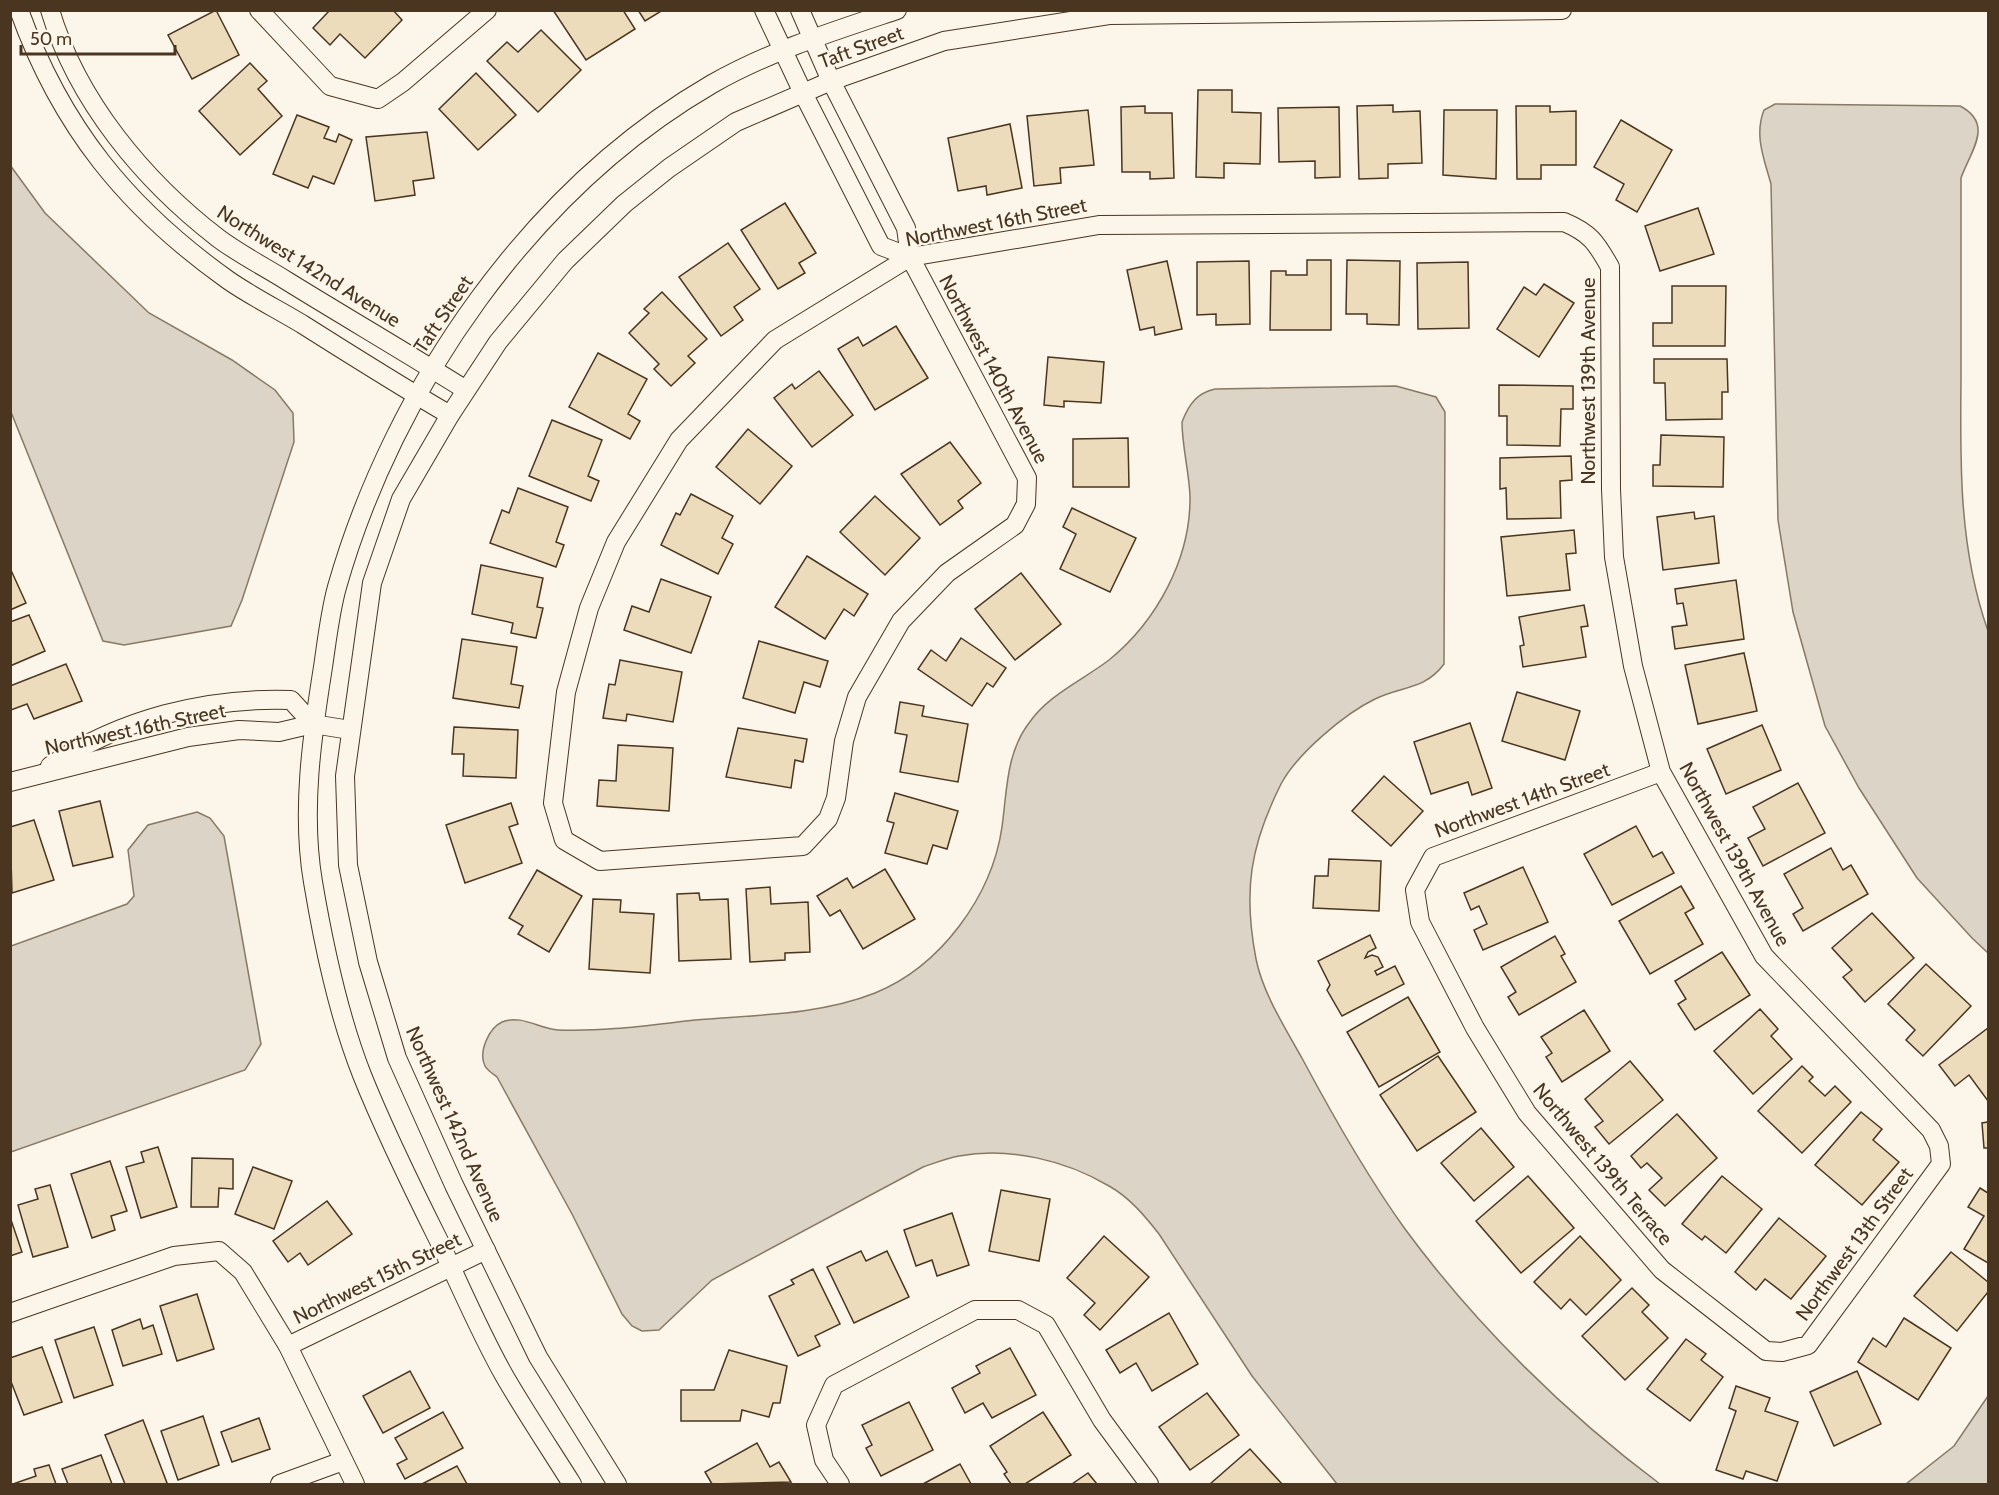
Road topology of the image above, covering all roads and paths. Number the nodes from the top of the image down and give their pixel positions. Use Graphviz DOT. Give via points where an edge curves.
graph roads {
  1 [pos="19,10"];
  2 [pos="50,10"];
  3 [pos="259,10"];
  4 [pos="487,10"];
  5 [pos="764,10"];
  6 [pos="800,10"];
  7 [pos="897,10"];
  8 [pos="1562,10"];
  9 [pos="812,38"];
  10 [pos="783,51"];
  11 [pos="831,81"];
  12 [pos="803,93"];
  13 [pos="1594,240"];
  14 [pos="910,257"];
  15 [pos="432,369"];
  16 [pos="466,390"];
  17 [pos="416,396"];
  18 [pos="450,415"];
  19 [pos="313,724"];
  20 [pos="350,730"];
  21 [pos="1661,772"];
  22 [pos="38,774"];
  23 [pos="10,782"];
  24 [pos="828,819"];
  25 [pos="1415,890"];
  26 [pos="1938,1146"];
  27 [pos="486,1250"];
  28 [pos="451,1266"];
  29 [pos="10,1313"];
  30 [pos="288,1346"];
  31 [pos="1782,1352"];
  32 [pos="343,1461"];
  33 [pos="280,1485"];
  34 [pos="355,1485"];
  35 [pos="572,1485"];
  36 [pos="617,1485"];
  37 [pos="840,1485"];
  38 [pos="1149,1485"];
  1 -- 17 [label="street" via="40,62 84,142 147,215 229,281"];
  2 -- 15 [label="street, Northwest 142nd Avenue" via="66,55 91,100 141,166 180,206 219,239"];
  3 -- 4 [label="street" via="330,86 378,99"];
  5 -- 10 [label="street"];
  6 -- 9 [label="street, Northwest 140th Avenue"];
  7 -- 9 [label="street, Taft Street"];
  8 -- 11 [label="street, Taft Street" via="1109,15 944,41"];
  9 -- 10 [label="street, Taft Street"];
  9 -- 11 [label="street, Northwest 140th Avenue"];
  10 -- 12 [label="street"];
  10 -- 15 [label="street, Taft Street" via="713,84 599,167 539,225 472,307"];
  11 -- 12 [label="street, Taft Street"];
  11 -- 14 [label="street, Northwest 140th Avenue" via="906,228"];
  12 -- 14 [label="street" via="881,246"];
  12 -- 16 [label="street, Taft Street" via="736,123 624,204 558,270 498,342"];
  13 -- 14 [label="street, Northwest 16th Street" via="1564,222 1099,225"];
  13 -- 21 [label="street, Northwest 139th Avenue" via="1610,267 1614,557 1633,666"];
  14 -- 24 [label="street, Northwest 140th Avenue" via="1027,478 1026,504 1016,525 947,573 901,621 857,697"];
  14 -- 24 [label="street, Northwest 16th Street" via="774,340 679,440 616,542 589,608 566,692 553,803 564,840 600,861 803,846"];
  15 -- 16 [label="street, Northwest 142nd Avenue"];
  15 -- 17 [label="street, Taft Street"];
  16 -- 18 [label="street, Taft Street"];
  17 -- 18 [label="street"];
  17 -- 19 [label="street" via="366,501 336,590"];
  18 -- 20 [label="street, Northwest 142nd Avenue" via="401,500 372,584"];
  19 -- 20 [label="street, Northwest 16th Street"];
  19 -- 22 [label="street, Northwest 16th Street" via="279,732 239,730 188,737"];
  19 -- 22 [label="street, Northwest 16th Street" via="291,700 211,704 159,716 108,734"];
  19 -- 28 [label="street" via="308,785 312,877 332,976 361,1073"];
  20 -- 27 [label="street, Northwest 142nd Avenue" via="345,776 348,866 368,962 397,1058"];
  21 -- 25 [label="street, Northwest 14th Street" via="1434,857"];
  21 -- 26 [label="street, Northwest 139th Avenue" via="1764,956 1931,1130"];
  22 -- 23 [label="street, Northwest 16th Street"];
  25 -- 31 [label="street, Northwest 139th Terrace" via="1420,922 1475,1028 1527,1113 1662,1270 1766,1351"];
  26 -- 31 [label="street, Northwest 13th Street" via="1941,1164 1808,1344"];
  27 -- 28 [label="street, Northwest 15th Street"];
  27 -- 36 [label="street, Northwest 142nd Avenue" via="538,1357"];
  28 -- 30 [label="street, Northwest 15th Street"];
  28 -- 35 [label="street" via="504,1374"];
  29 -- 30 [label="street" via="174,1256 219,1251 243,1272"];
  30 -- 32 [label="street"];
  32 -- 33 [label="street"];
  32 -- 34 [label="street"];
  37 -- 38 [label="street" via="824,1460 816,1425 834,1386 975,1310 1018,1310 1046,1325 1102,1420"];
}
